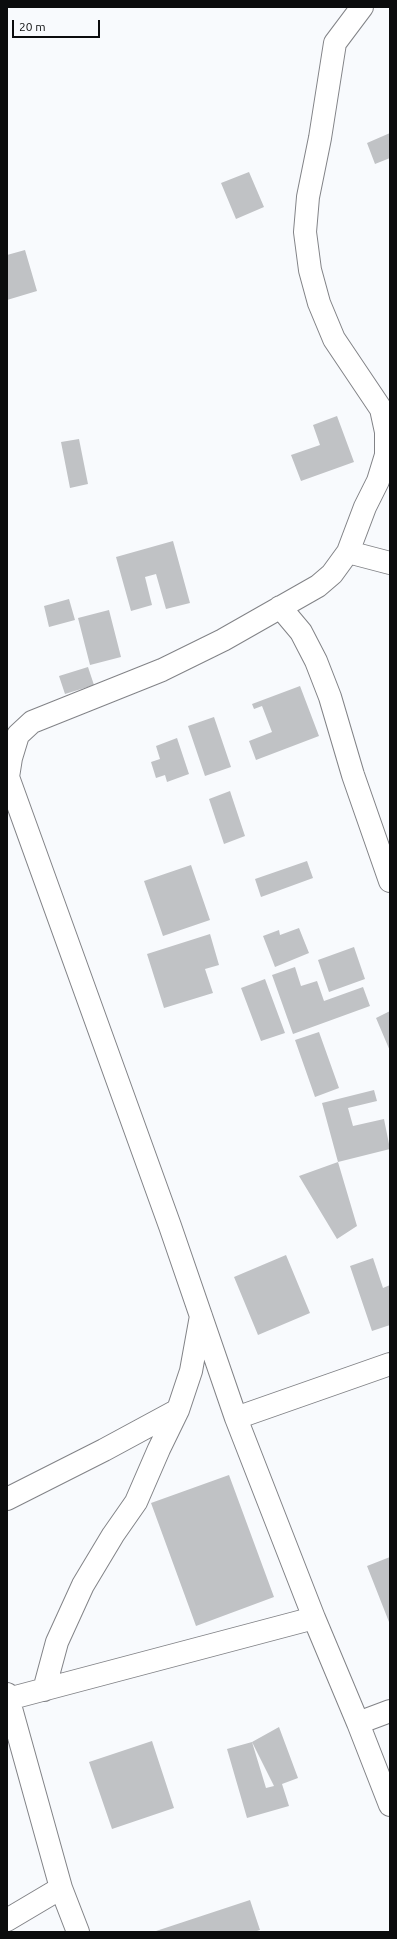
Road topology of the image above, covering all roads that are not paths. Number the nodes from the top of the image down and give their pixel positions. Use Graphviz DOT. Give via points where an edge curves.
graph roads {
  1 [pos="362,7"];
  2 [pos="348,552"];
  3 [pos="390,563"];
  4 [pos="280,607"];
  5 [pos="13,729"];
  6 [pos="390,881"];
  7 [pos="201,1315"];
  8 [pos="390,1364"];
  9 [pos="178,1410"];
  10 [pos="236,1418"];
  11 [pos="7,1499"];
  12 [pos="314,1618"];
  13 [pos="44,1690"];
  14 [pos="8,1696"];
  15 [pos="390,1711"];
  16 [pos="358,1723"];
  17 [pos="390,1804"];
  18 [pos="61,1888"];
  19 [pos="7,1920"];
  20 [pos="78,1932"];
  1 -- 2 [label="street" via="335,43 308,197 305,232 310,270 334,339 381,408 386,432 386,454 380,474"];
  2 -- 3 [label="street"];
  2 -- 4 [label="street" via="332,574 318,586"];
  4 -- 5 [label="street" via="223,640 162,670"];
  4 -- 6 [label="street" via="301,632 316,661"];
  5 -- 7 [label="street" via="8,777 10,784"];
  7 -- 9 [label="street" via="191,1371"];
  7 -- 10 [label="street"];
  8 -- 10 [label="street"];
  9 -- 11 [label="street"];
  9 -- 13 [label="street" via="136,1502 83,1584 57,1642"];
  10 -- 12 [label="street"];
  12 -- 13 [label="street"];
  12 -- 16 [label="street"];
  13 -- 14 [label="street"];
  14 -- 18 [label="street"];
  15 -- 16 [label="street"];
  16 -- 17 [label="street"];
  18 -- 19 [label="street"];
  18 -- 20 [label="street"];
}
